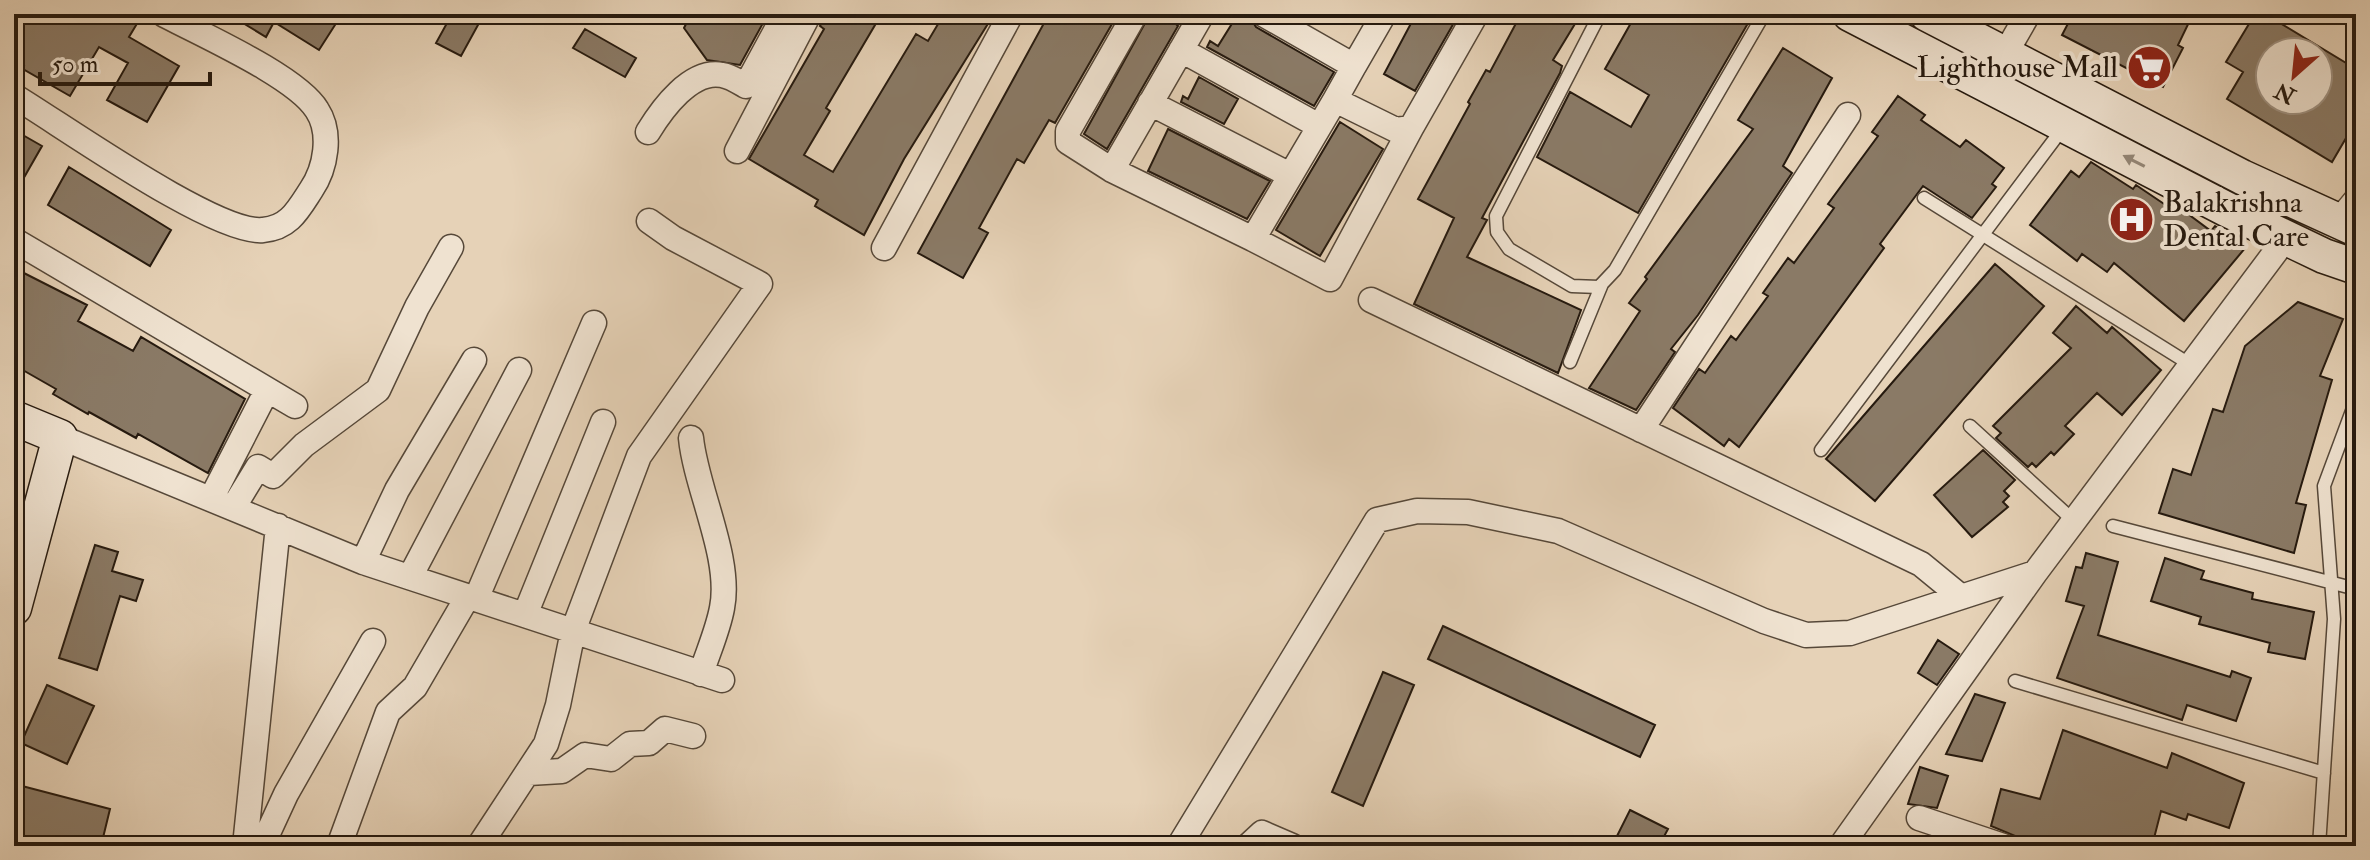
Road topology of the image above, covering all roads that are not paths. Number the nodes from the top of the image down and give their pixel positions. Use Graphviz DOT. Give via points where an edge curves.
graph roads {
  1 [pos="163,14"];
  2 [pos="785,14"];
  3 [pos="809,14"];
  4 [pos="1011,14"];
  5 [pos="1135,14"];
  6 [pos="1263,14"];
  7 [pos="1384,14"];
  8 [pos="1476,14"];
  9 [pos="1600,14"];
  10 [pos="1764,14"];
  11 [pos="1850,14"];
  12 [pos="1927,14"];
  13 [pos="2028,14"];
  14 [pos="1191,18"];
  15 [pos="1181,50"];
  16 [pos="2005,54"];
  17 [pos="1354,66"];
  18 [pos="14,96"];
  19 [pos="1335,100"];
  20 [pos="1150,103"];
  21 [pos="1848,115"];
  22 [pos="1319,126"];
  23 [pos="2065,126"];
  24 [pos="1411,128"];
  25 [pos="648,132"];
  26 [pos="737,151"];
  27 [pos="1112,170"];
  28 [pos="1290,175"];
  29 [pos="1924,198"];
  30 [pos="2350,217"];
  31 [pos="649,221"];
  32 [pos="1985,236"];
  33 [pos="2286,238"];
  34 [pos="1253,239"];
  35 [pos="14,240"];
  36 [pos="451,247"];
  37 [pos="884,248"];
  38 [pos="2356,267"];
  39 [pos="1602,284"];
  40 [pos="1371,300"];
  41 [pos="594,323"];
  42 [pos="474,360"];
  43 [pos="1570,362"];
  44 [pos="2191,365"];
  45 [pos="519,370"];
  46 [pos="267,390"];
  47 [pos="2356,400"];
  48 [pos="295,406"];
  49 [pos="14,418"];
  50 [pos="603,422"];
  51 [pos="1970,426"];
  52 [pos="1641,430"];
  53 [pos="60,437"];
  54 [pos="691,438"];
  55 [pos="1821,450"];
  56 [pos="222,504"];
  57 [pos="2074,521"];
  58 [pos="278,526"];
  59 [pos="2113,526"];
  60 [pos="363,562"];
  61 [pos="2035,573"];
  62 [pos="410,577"];
  63 [pos="2333,582"];
  64 [pos="2356,589"];
  65 [pos="1960,596"];
  66 [pos="472,598"];
  67 [pos="14,608"];
  68 [pos="525,615"];
  69 [pos="573,631"];
  70 [pos="373,641"];
  71 [pos="2015,681"];
  72 [pos="693,736"];
  73 [pos="529,773"];
  74 [pos="2324,773"];
  75 [pos="1919,818"];
  76 [pos="1956,839"];
  77 [pos="245,846"];
  78 [pos="262,846"];
  79 [pos="339,846"];
  80 [pos="479,846"];
  81 [pos="1179,846"];
  82 [pos="1248,846"];
  83 [pos="1292,846"];
  84 [pos="1841,846"];
  85 [pos="2003,846"];
  86 [pos="2319,846"];
  1 -- 18 [label="street" via="252,61 317,110 327,144 318,179 290,222 261,231 220,222"];
  2 -- 25 [label="street" via="746,86 720,74 693,80"];
  3 -- 26 [label="street"];
  4 -- 37 [label="street"];
  5 -- 27 [label="street" via="1068,131 1074,148"];
  6 -- 17 [label="street"];
  7 -- 17 [label="street"];
  8 -- 24 [label="street"];
  9 -- 39 [label="lane" via="1496,216 1497,232 1509,249 1572,286"];
  10 -- 39 [label="lane"];
  11 -- 23 [label="main road"];
  12 -- 16 [label="main road"];
  13 -- 16 [label="street"];
  14 -- 15 [label="street"];
  15 -- 20 [label="street"];
  15 -- 22 [label="street"];
  16 -- 30 [label="main road"];
  17 -- 19 [label="street"];
  19 -- 22 [label="street"];
  19 -- 24 [label="street" via="1396,130"];
  20 -- 27 [label="street"];
  20 -- 28 [label="street"];
  21 -- 52 [label="street"];
  22 -- 28 [label="street"];
  23 -- 32 [label="lane"];
  33 -- 23 [label="main road, one-way"];
  24 -- 34 [label="street" via="1330,279"];
  27 -- 34 [label="street"];
  28 -- 34 [label="street"];
  29 -- 32 [label="lane"];
  31 -- 69 [label="street" via="760,284 639,456"];
  32 -- 44 [label="lane"];
  32 -- 55 [label="lane"];
  33 -- 38 [label="main road"];
  33 -- 44 [label="street"];
  35 -- 46 [label="street"];
  36 -- 56 [label="street" via="378,390 304,445 273,476 258,467"];
  39 -- 43 [label="lane"];
  40 -- 52 [label="street"];
  41 -- 66 [label="street"];
  42 -- 60 [label="street" via="397,490"];
  44 -- 57 [label="street"];
  45 -- 62 [label="street"];
  46 -- 48 [label="street"];
  46 -- 56 [label="street"];
  47 -- 63 [label="lane" via="2324,486"];
  49 -- 53 [label="main road"];
  50 -- 68 [label="street"];
  51 -- 57 [label="lane"];
  52 -- 65 [label="street" via="1921,564"];
  53 -- 56 [label="street"];
  53 -- 67 [label="main road"];
  54 -- 69 [label="street" via="721,569 723,606 712,677"];
  56 -- 58 [label="street"];
  57 -- 61 [label="street"];
  58 -- 60 [label="street"];
  58 -- 77 [label="street"];
  59 -- 63 [label="lane"];
  60 -- 62 [label="street"];
  61 -- 65 [label="street"];
  61 -- 84 [label="street"];
  62 -- 66 [label="street"];
  63 -- 64 [label="lane"];
  63 -- 74 [label="lane"];
  65 -- 81 [label="street" via="1850,633 1806,635 1558,531 1468,512 1417,511 1377,520"];
  66 -- 68 [label="street"];
  66 -- 79 [label="street" via="415,687 388,712"];
  68 -- 69 [label="street"];
  69 -- 73 [label="street" via="546,744"];
  70 -- 78 [label="street"];
  71 -- 74 [label="lane"];
  72 -- 73 [label="street" via="665,729 649,743 630,744 611,759 585,755 562,771"];
  73 -- 80 [label="street"];
  74 -- 86 [label="lane"];
  75 -- 76 [label="street"];
  76 -- 85 [label="street"];
  82 -- 83 [label="street" via="1262,833"];
}
